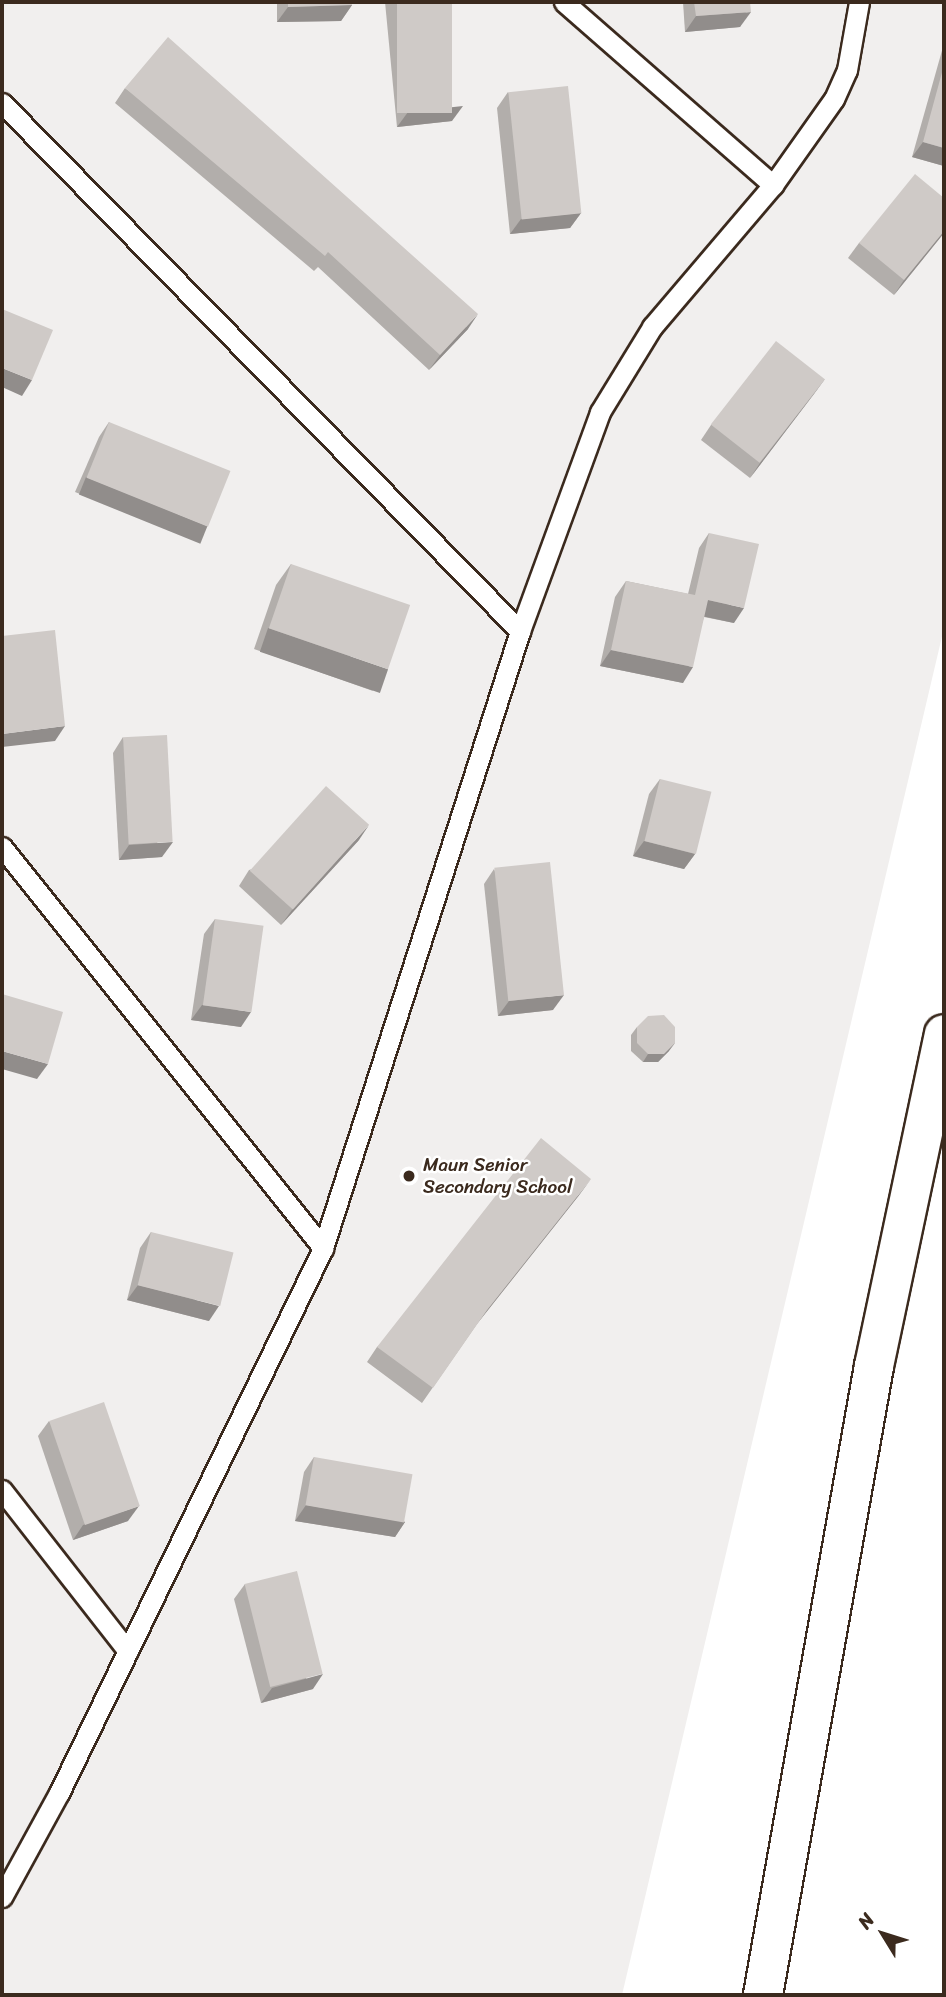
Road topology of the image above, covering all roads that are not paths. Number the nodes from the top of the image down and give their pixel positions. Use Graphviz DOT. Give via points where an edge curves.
graph roads {
  1 [pos="564,2"];
  2 [pos="859,2"];
  3 [pos="2,103"];
  4 [pos="773,185"];
  5 [pos="520,631"];
  6 [pos="2,847"];
  7 [pos="944,1034"];
  8 [pos="323,1248"];
  9 [pos="2,1490"];
  10 [pos="128,1651"];
  11 [pos="2,1898"];
  12 [pos="763,1995"];
  1 -- 4 [label="lane"];
  2 -- 4 [label="lane" via="847,70 834,99"];
  3 -- 5 [label="lane"];
  4 -- 5 [label="lane" via="652,327 623,368 600,412"];
  5 -- 8 [label="lane"];
  6 -- 8 [label="lane"];
  7 -- 12 [label="street" via="874,1366"];
  8 -- 10 [label="lane"];
  9 -- 10 [label="lane"];
  10 -- 11 [label="lane"];
}
